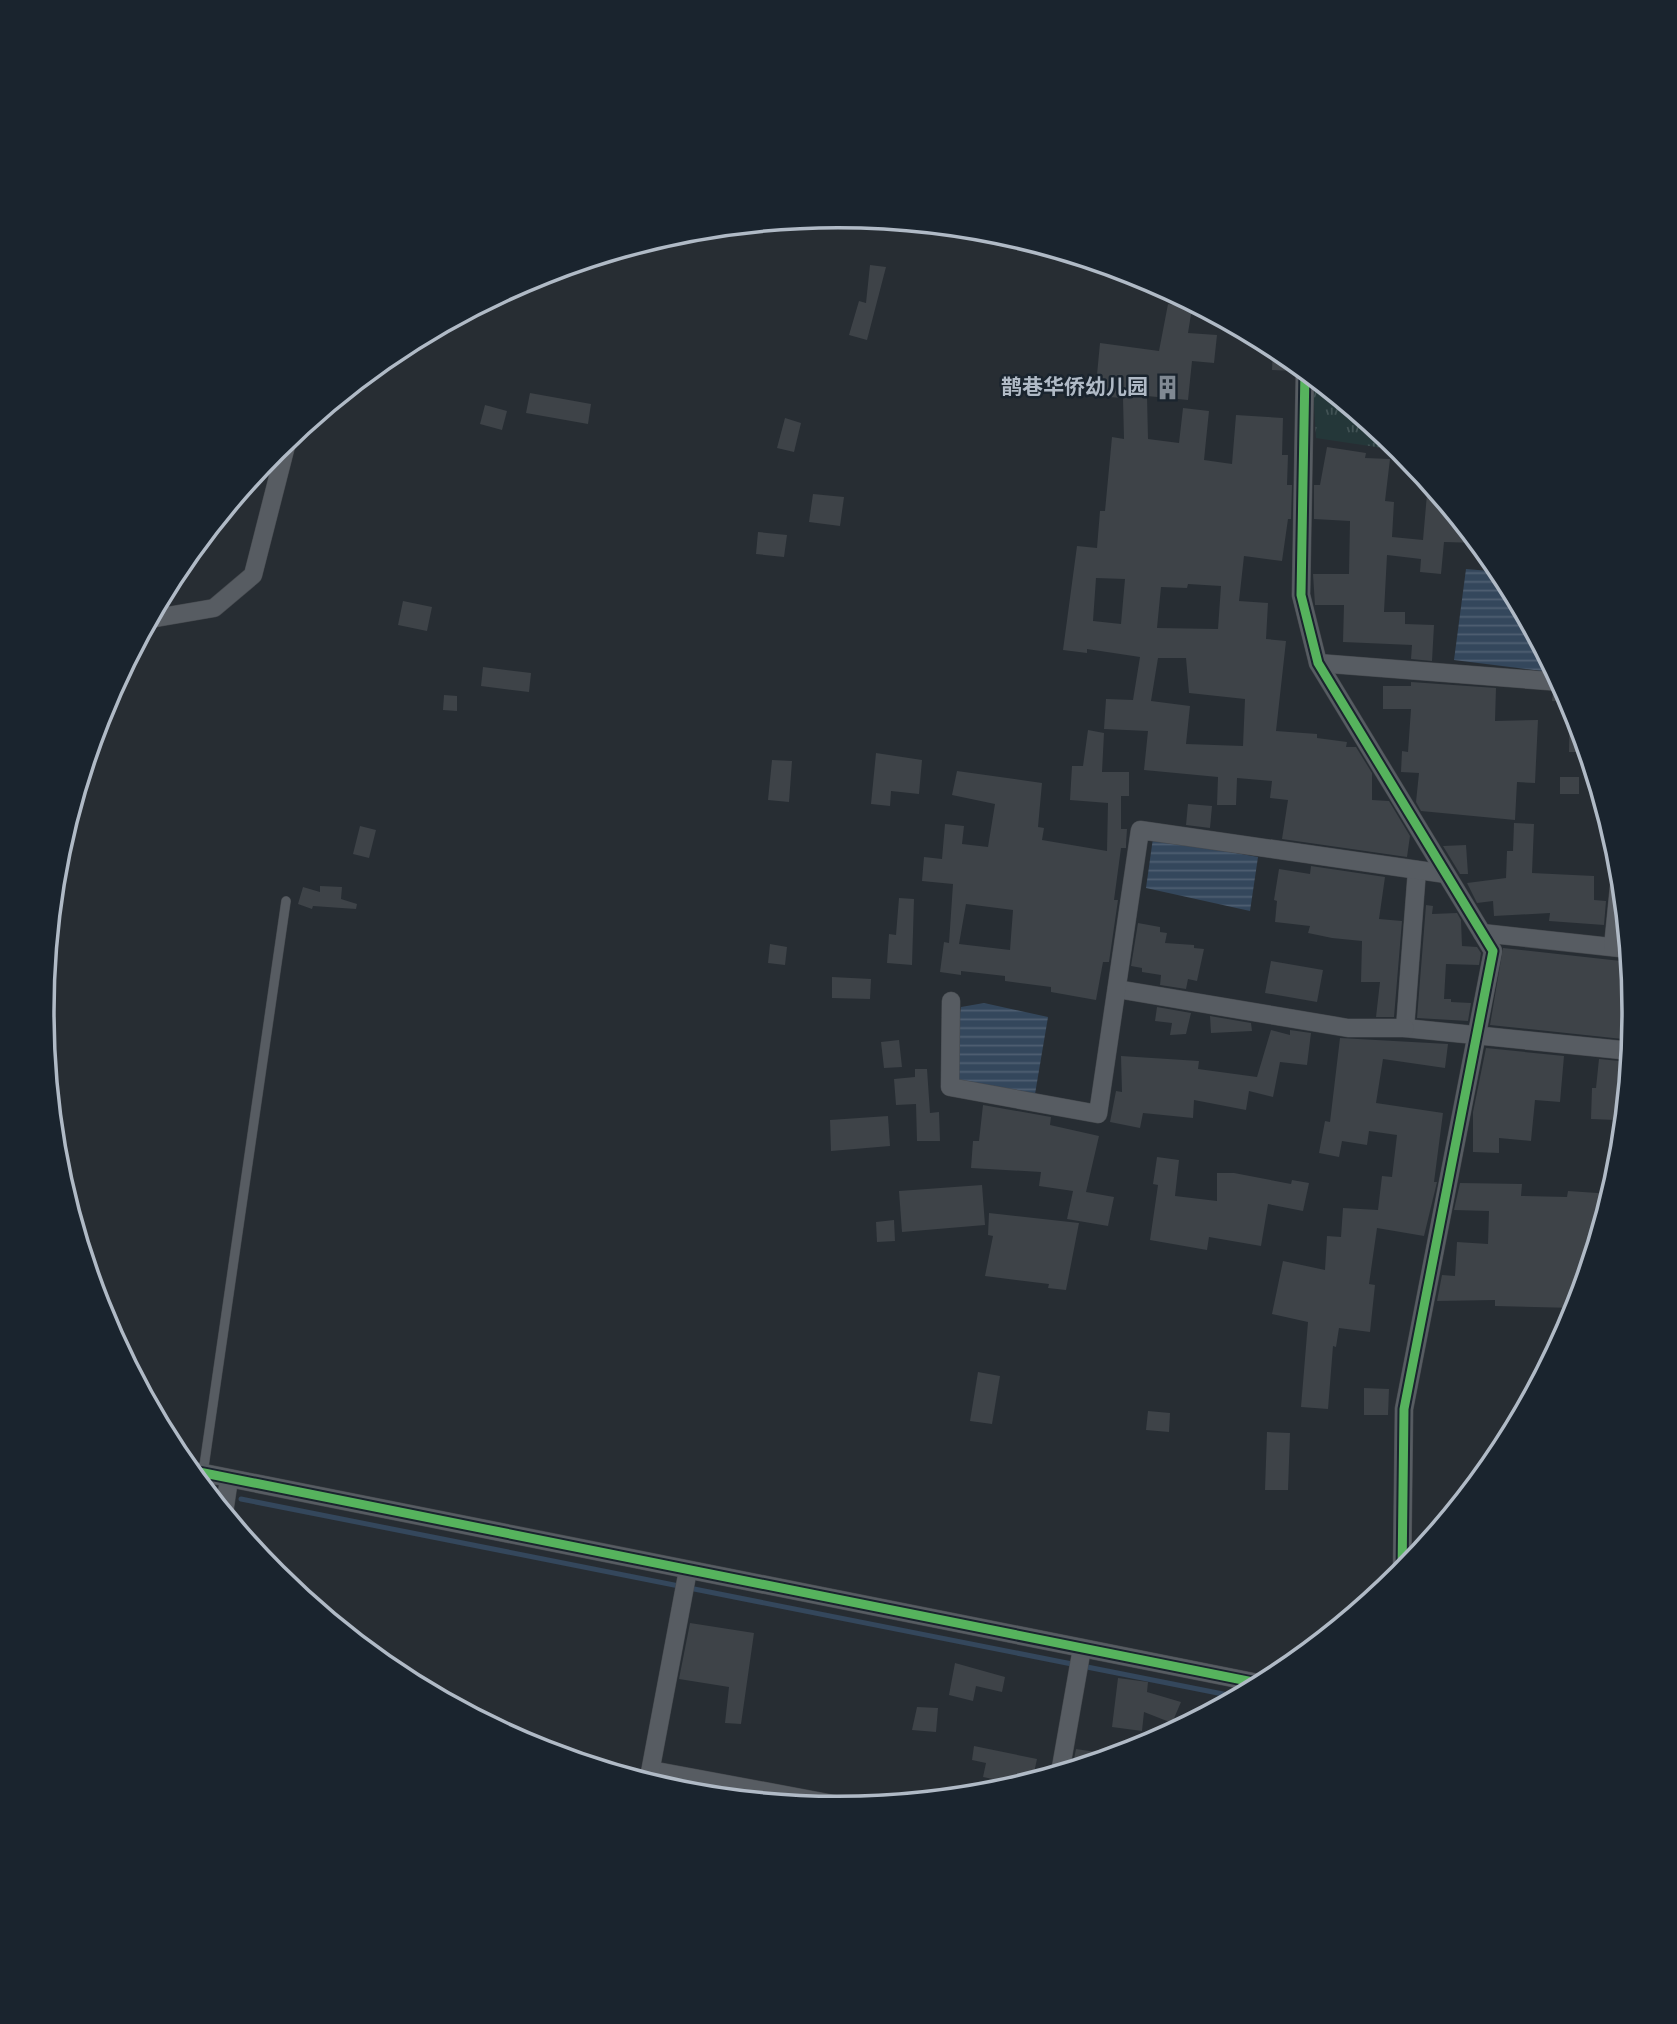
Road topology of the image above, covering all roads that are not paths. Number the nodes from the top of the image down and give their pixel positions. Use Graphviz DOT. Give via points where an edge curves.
graph roads {
  1 [pos="1305,382"];
  2 [pos="283,458"];
  3 [pos="161,617"];
  4 [pos="1318,663"];
  5 [pos="1549,681"];
  6 [pos="1417,870"];
  7 [pos="1446,874"];
  8 [pos="286,901"];
  9 [pos="1482,933"];
  10 [pos="1620,948"];
  11 [pos="1116,989"];
  12 [pos="951,1001"];
  13 [pos="1405,1028"];
  14 [pos="1477,1035"];
  15 [pos="1622,1050"];
  16 [pos="197,1463"];
  17 [pos="204,1473"];
  18 [pos="229,1479"];
  19 [pos="226,1501"];
  20 [pos="1402,1557"];
  21 [pos="686,1581"];
  22 [pos="1080,1660"];
  23 [pos="1246,1682"];
  24 [pos="1062,1764"];
  25 [pos="651,1773"];
  26 [pos="711,1786"];
  27 [pos="746,1791"];
  1 -- 4 [label="street" via="1301,594"];
  2 -- 3 [label="street" via="253,575 214,608"];
  4 -- 5 [label="street"];
  4 -- 7 [label="street"];
  6 -- 7 [label="street"];
  6 -- 11 [label="street" via="1140,830"];
  6 -- 13 [label="street"];
  7 -- 9 [label="street"];
  8 -- 16 [label="lane"];
  9 -- 10 [label="street"];
  9 -- 14 [label="street" via="1493,951"];
  11 -- 12 [label="street" via="1098,1114 950,1087"];
  11 -- 13 [label="street" via="1348,1028"];
  13 -- 14 [label="street"];
  14 -- 15 [label="street"];
  14 -- 20 [label="street" via="1404,1409"];
  17 -- 18 [label="street"];
  18 -- 19 [label="street"];
  18 -- 21 [label="street"];
  21 -- 22 [label="street"];
  21 -- 25 [label="street"];
  22 -- 23 [label="street"];
  22 -- 24 [label="street"];
  26 -- 27 [label="street"];
}
